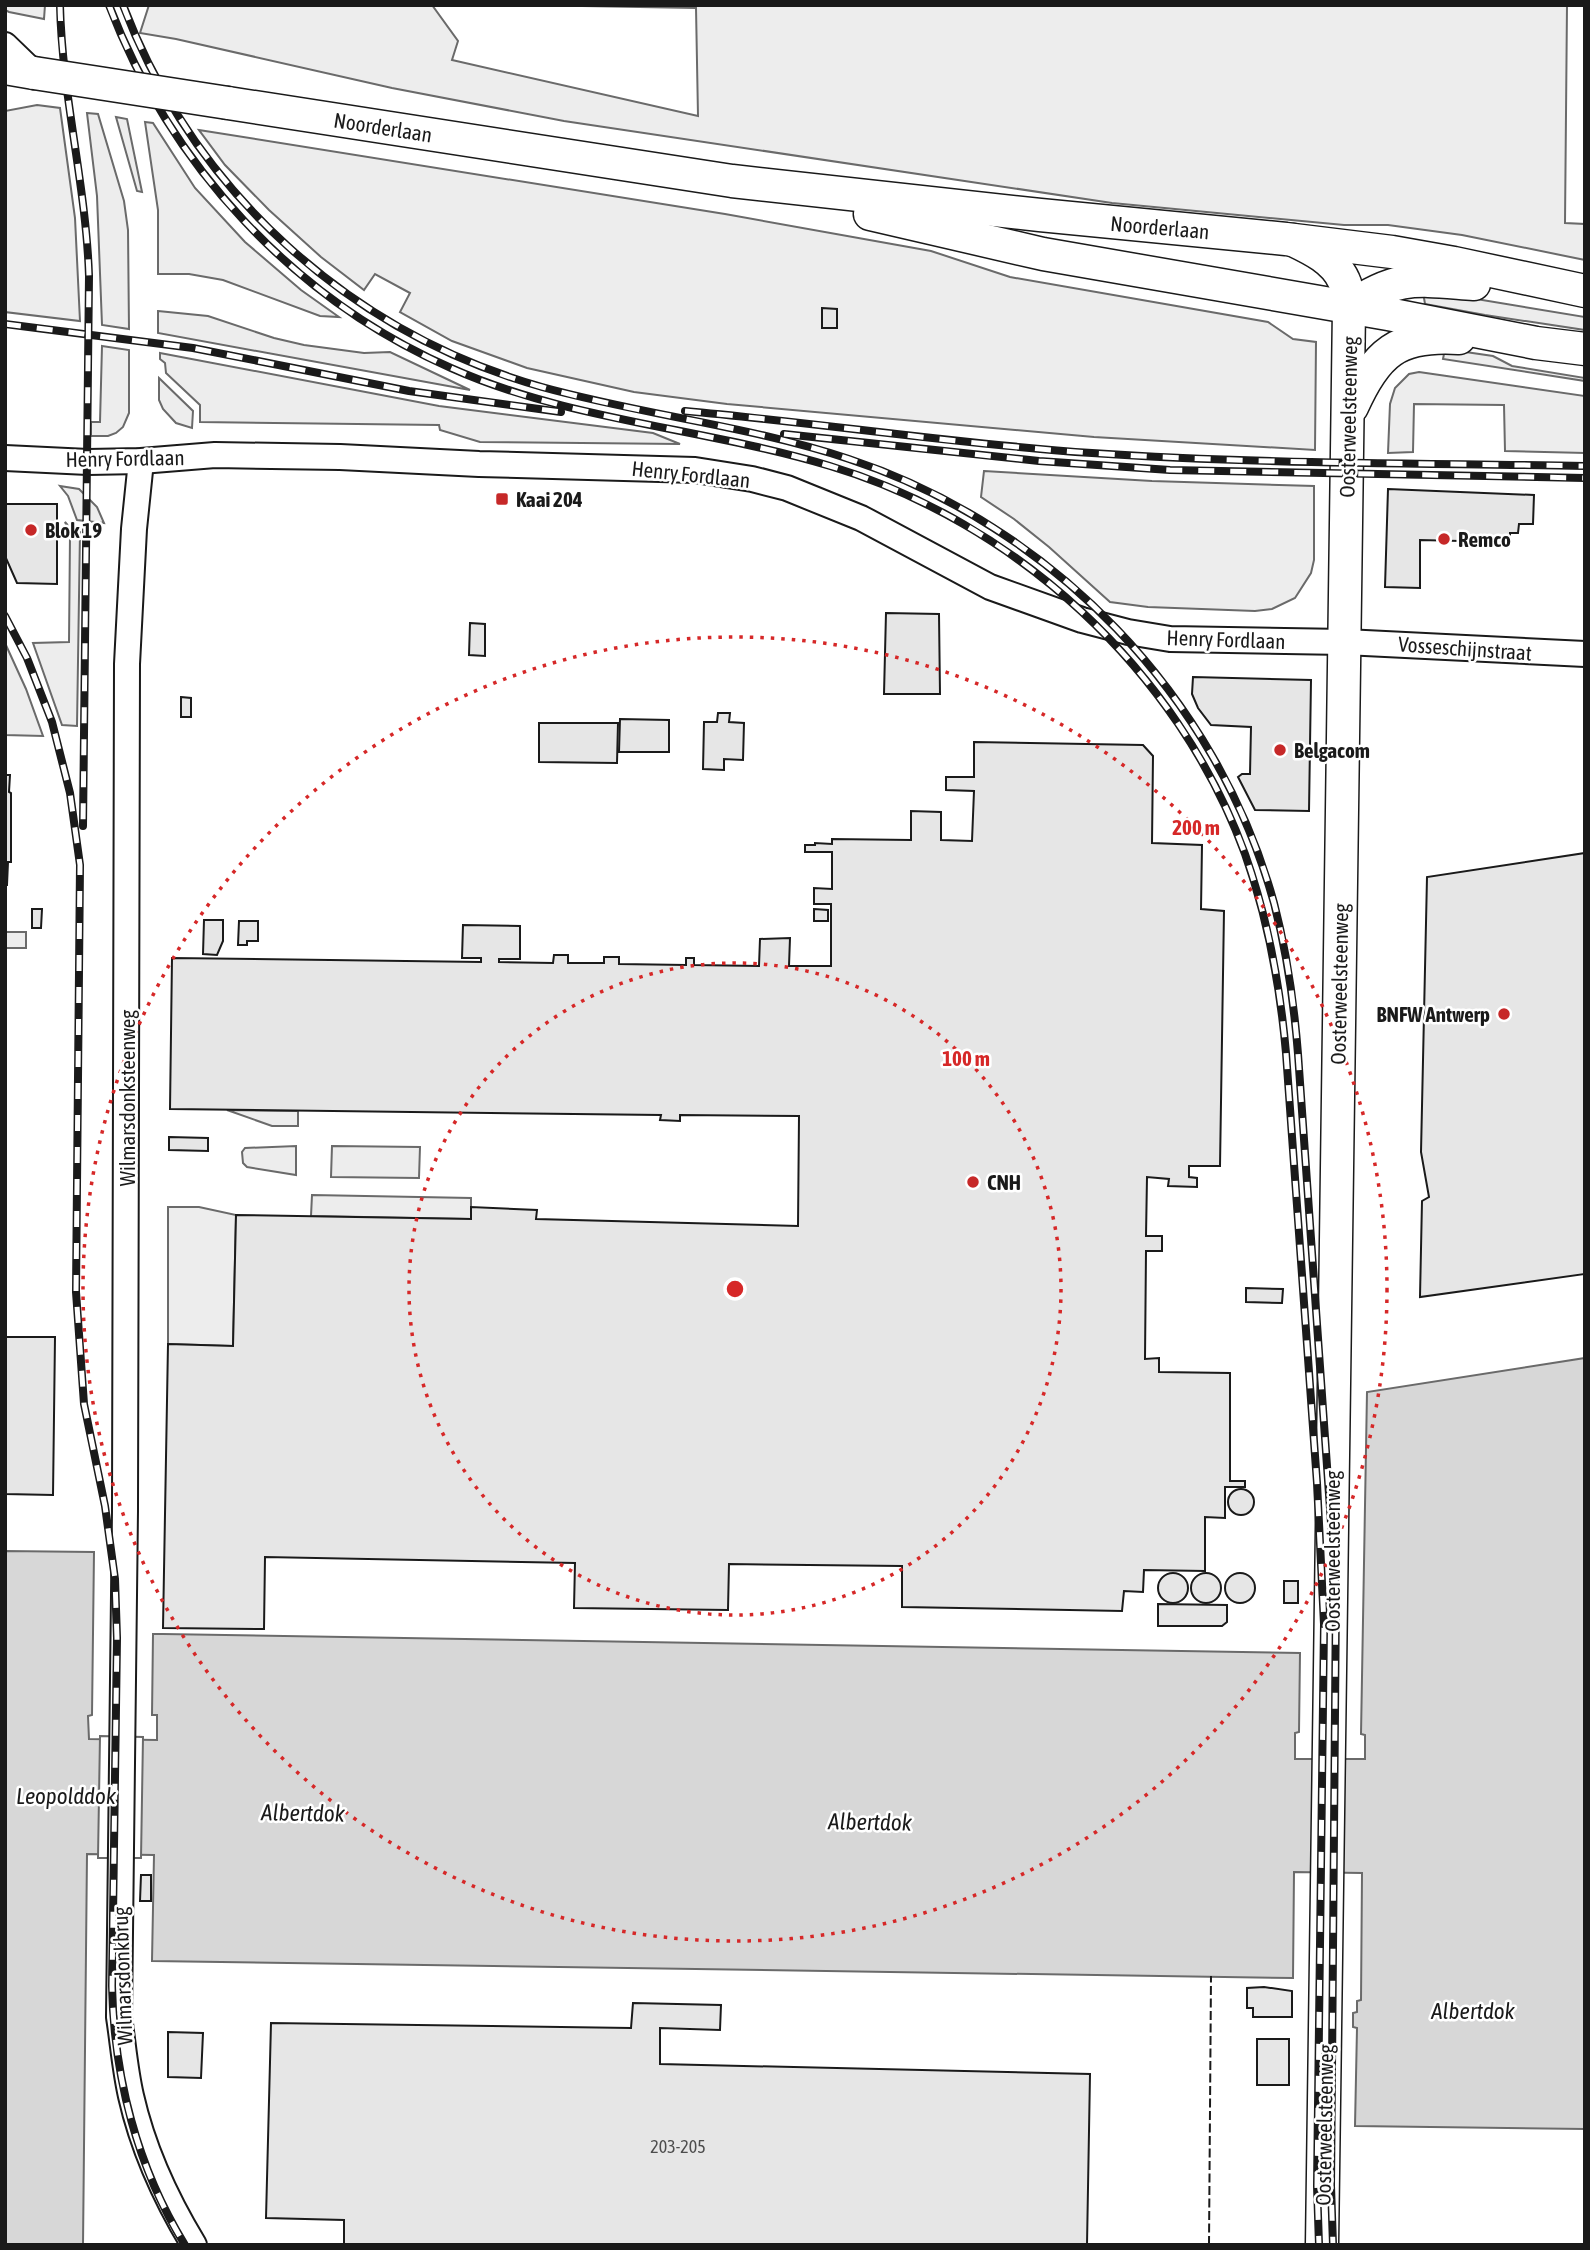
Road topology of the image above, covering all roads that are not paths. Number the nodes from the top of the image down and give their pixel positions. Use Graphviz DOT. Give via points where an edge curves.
graph roads {
  1 [pos="5,45"];
  2 [pos="15,74"];
  3 [pos="733,181"];
  4 [pos="1293,240"];
  5 [pos="1585,291"];
  6 [pos="1349,308"];
  7 [pos="1536,343"];
  8 [pos="1585,349"];
  9 [pos="1348,415"];
  10 [pos="5,458"];
  11 [pos="141,461"];
  12 [pos="1345,642"];
  13 [pos="1585,654"];
  14 [pos="122,1736"];
  15 [pos="194,2245"];
  16 [pos="1322,2245"];
  1 -- 2 [label="street"];
  2 -- 3 [label="main road, Noorderlaan, bridge"];
  3 -- 4 [label="main road, Noorderlaan"];
  3 -- 6 [label="main road, Noorderlaan" via="1043,254"];
  4 -- 5 [label="main road, Noorderlaan" via="1454,263"];
  4 -- 6 [label="main road, Oosterweelsteenweg" via="1332,263 1345,282"];
  5 -- 6 [label="main road, Noorderlaan" via="1420,280 1373,291"];
  6 -- 7 [label="main road, Noorderlaan"];
  6 -- 9 [label="main road, Oosterweelsteenweg"];
  7 -- 8 [label="main road, Noorderlaan"];
  7 -- 9 [label="main road" via="1443,337 1398,346 1372,368"];
  9 -- 12 [label="main road, Oosterweelsteenweg"];
  10 -- 11 [label="street, Henry Fordlaan"];
  11 -- 12 [label="street, Henry Fordlaan" via="215,455 299,456 695,470 787,488 861,518 990,587 1052,611 1128,632 1170,639"];
  11 -- 14 [label="street, Wilmarsdonksteenweg" via="127,664"];
  12 -- 13 [label="street, Vosseschijnstraat"];
  12 -- 16 [label="main road, Oosterweelsteenweg"];
  14 -- 15 [label="street, Wilmarsdonkbrug" via="119,2017 130,2094 151,2158"];
}
